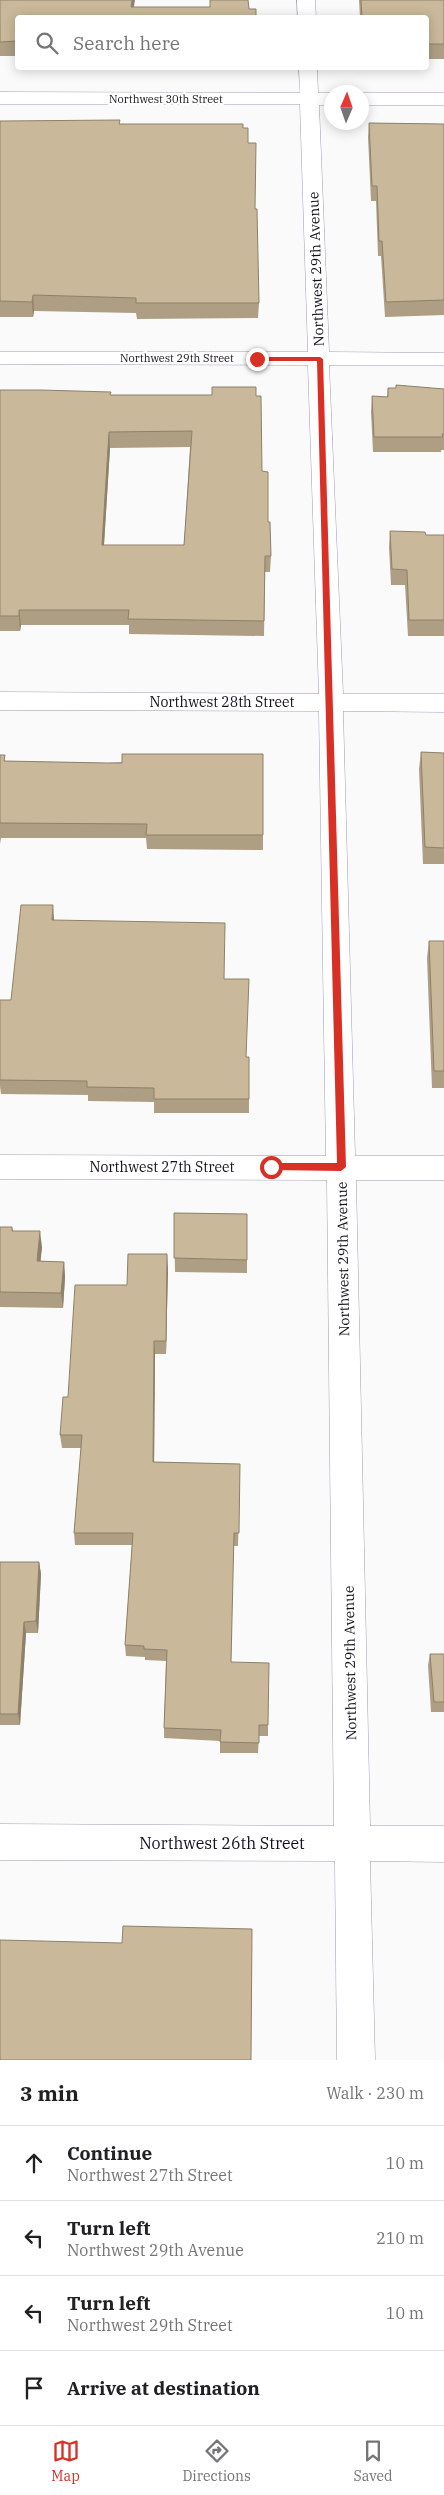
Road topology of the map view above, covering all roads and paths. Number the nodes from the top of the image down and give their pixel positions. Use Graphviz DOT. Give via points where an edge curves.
graph roads {
  1 [pos="306,0"];
  2 [pos="307,15"];
  3 [pos="309,70"];
  4 [pos="0,98"];
  5 [pos="320,99"];
  6 [pos="369,99"];
  7 [pos="444,99"];
  8 [pos="0,358"];
  9 [pos="320,359"];
  10 [pos="444,359"];
  11 [pos="0,701"];
  12 [pos="331,702"];
  13 [pos="444,703"];
  14 [pos="0,1167"];
  15 [pos="341,1167"];
  16 [pos="444,1168"];
  17 [pos="0,1842"];
  18 [pos="353,1844"];
  19 [pos="444,1844"];
  20 [pos="356,2060"];
  1 -- 2 [label="street"];
  3 -- 5 [label="street, Northwest 29th Avenue"];
  4 -- 5 [label="street, Northwest 30th Street"];
  5 -- 9 [label="street, Northwest 29th Avenue"];
  6 -- 7 [label="street"];
  8 -- 9 [label="street, Northwest 29th Street"];
  9 -- 10 [label="street, Northwest 29th Street"];
  9 -- 12 [label="street, Northwest 29th Avenue"];
  11 -- 12 [label="street, Northwest 28th Street"];
  12 -- 13 [label="street, Northwest 28th Street"];
  12 -- 15 [label="street, Northwest 29th Avenue"];
  14 -- 15 [label="street, Northwest 27th Street"];
  15 -- 16 [label="street, Northwest 27th Street"];
  15 -- 18 [label="street, Northwest 29th Avenue"];
  17 -- 18 [label="street, Northwest 26th Street"];
  18 -- 19 [label="street, Northwest 26th Street"];
  18 -- 20 [label="street, Northwest 29th Avenue"];
}
